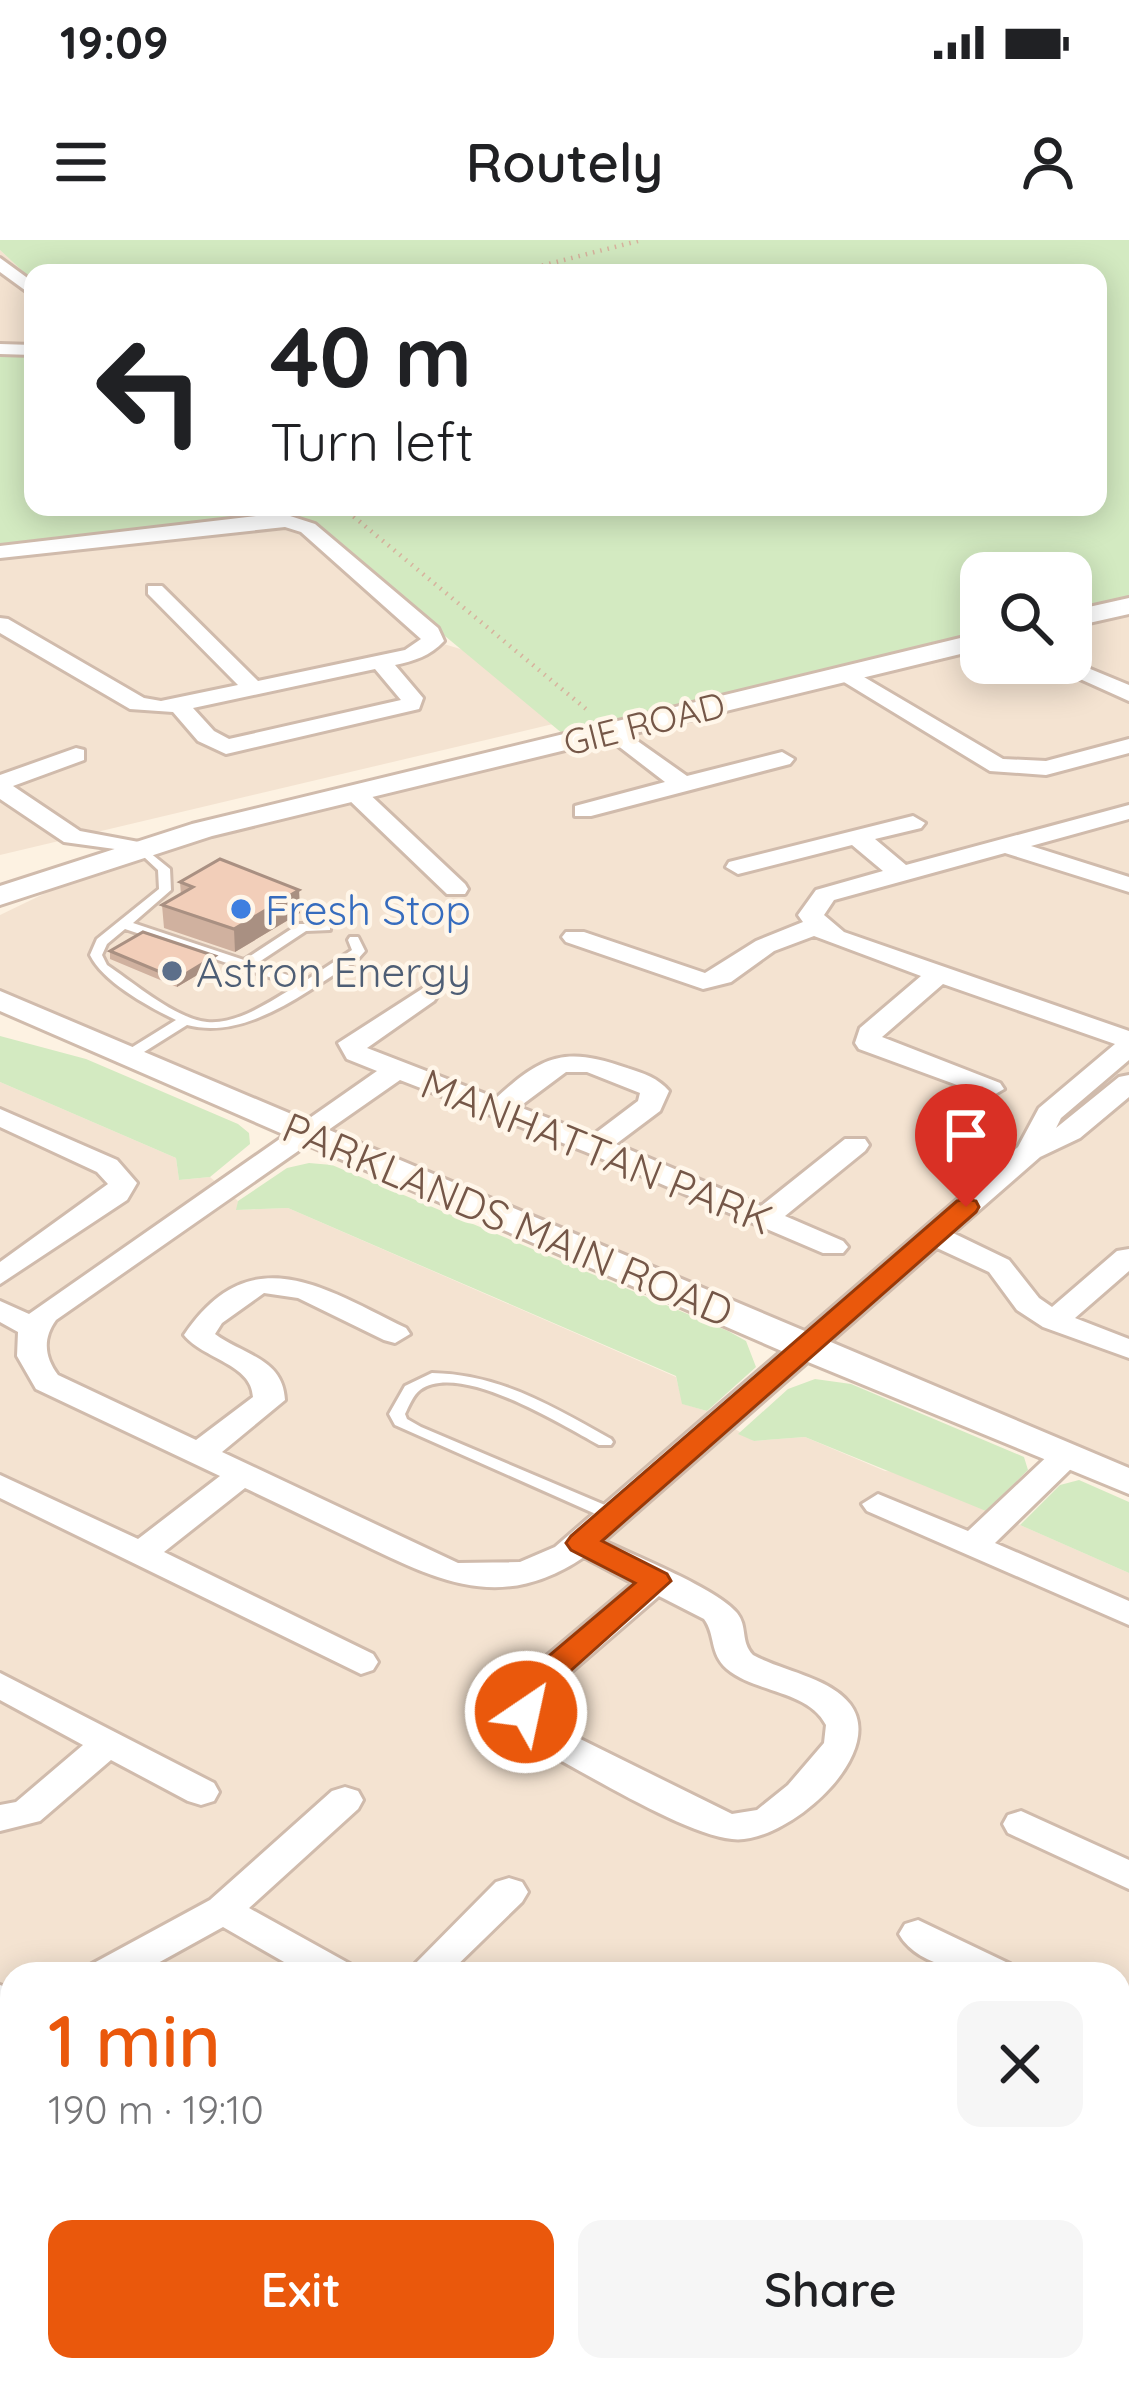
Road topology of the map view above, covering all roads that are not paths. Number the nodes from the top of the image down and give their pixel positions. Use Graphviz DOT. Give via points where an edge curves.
graph roads {
  1 [pos="0,263"];
  2 [pos="24,283"];
  3 [pos="0,552"];
  4 [pos="155,590"];
  5 [pos="1129,605"];
  6 [pos="1092,615"];
  7 [pos="0,624"];
  8 [pos="960,646"];
  9 [pos="380,662"];
  10 [pos="855,671"];
  11 [pos="1092,675"];
  12 [pos="255,690"];
  13 [pos="1129,694"];
  14 [pos="180,707"];
  15 [pos="612,730"];
  16 [pos="1129,746"];
  17 [pos="76,755"];
  18 [pos="782,759"];
  19 [pos="682,784"];
  20 [pos="0,785"];
  21 [pos="355,793"];
  22 [pos="584,811"];
  23 [pos="1129,812"];
  24 [pos="913,823"];
  25 [pos="857,836"];
  26 [pos="73,837"];
  27 [pos="1006,845"];
  28 [pos="142,852"];
  29 [pos="738,867"];
  30 [pos="74,868"];
  31 [pos="901,874"];
  32 [pos="1129,885"];
  33 [pos="456,889"];
  34 [pos="0,896"];
  35 [pos="0,915"];
  36 [pos="124,924"];
  37 [pos="817,926"];
  38 [pos="326,927"];
  39 [pos="575,937"];
  40 [pos="354,940"];
  41 [pos="246,965"];
  42 [pos="939,974"];
  43 [pos="305,985"];
  44 [pos="425,995"];
  45 [pos="0,1000"];
  46 [pos="187,1019"];
  47 [pos="0,1024"];
  48 [pos="1129,1043"];
  49 [pos="135,1060"];
  50 [pos="398,1070"];
  51 [pos="1129,1084"];
  52 [pos="990,1090"];
  53 [pos="500,1110"];
  54 [pos="0,1117"];
  55 [pos="304,1131"];
  56 [pos="856,1145"];
  57 [pos="596,1146"];
  58 [pos="1030,1150"];
  59 [pos="763,1219"];
  60 [pos="934,1235"];
  61 [pos="833,1247"];
  62 [pos="1127,1257"];
  63 [pos="0,1275"];
  64 [pos="0,1310"];
  65 [pos="1054,1321"];
  66 [pos="32,1328"];
  67 [pos="395,1334"];
  68 [pos="805,1347"];
  69 [pos="1129,1349"];
  70 [pos="605,1442"];
  71 [pos="200,1454"];
  72 [pos="1066,1456"];
  73 [pos="243,1474"];
  74 [pos="1129,1482"];
  75 [pos="0,1485"];
  76 [pos="878,1504"];
  77 [pos="613,1515"];
  78 [pos="581,1543"];
  79 [pos="973,1545"];
  80 [pos="140,1554"];
  81 [pos="656,1581"];
  82 [pos="1129,1614"];
  83 [pos="361,1662"];
  84 [pos="0,1685"];
  85 [pos="108,1743"];
  86 [pos="201,1792"];
  87 [pos="345,1800"];
  88 [pos="0,1818"];
  89 [pos="1021,1824"];
  90 [pos="1129,1876"];
  91 [pos="509,1892"];
  92 [pos="223,1910"];
  93 [pos="918,1934"];
  94 [pos="128,1962"];
  95 [pos="315,1962"];
  96 [pos="436,1962"];
  97 [pos="973,1962"];
  1 -- 2 [label="street"];
  3 -- 9 [label="street" via="296,522 433,637 420,652"];
  4 -- 12 [label="street"];
  5 -- 6 [label="street"];
  7 -- 14 [label="street" via="138,704"];
  8 -- 10 [label="street, GIE ROAD"];
  9 -- 12 [label="street"];
  9 -- 14 [label="street" via="411,704 232,746 216,744"];
  10 -- 15 [label="street, GIE ROAD"];
  10 -- 16 [label="street" via="1008,769 1046,768"];
  11 -- 13 [label="street"];
  12 -- 14 [label="street"];
  15 -- 19 [label="street"];
  15 -- 21 [label="street, GIE ROAD"];
  17 -- 20 [label="street"];
  18 -- 19 [label="street"];
  19 -- 22 [label="street"];
  20 -- 26 [label="street"];
  21 -- 28 [label="street, GIE ROAD"];
  21 -- 33 [label="street"];
  23 -- 27 [label="street"];
  24 -- 25 [label="street"];
  25 -- 29 [label="street"];
  25 -- 31 [label="street"];
  26 -- 28 [label="street"];
  26 -- 30 [label="street"];
  27 -- 31 [label="street"];
  27 -- 32 [label="street"];
  28 -- 30 [label="street, GIE ROAD"];
  28 -- 35 [label="street, GIE ROAD"];
  28 -- 36 [label="lane" via="164,869 165,890"];
  30 -- 34 [label="street, GIE ROAD"];
  31 -- 37 [label="street" via="820,897 811,911"];
  36 -- 41 [label="lane"];
  36 -- 46 [label="lane" via="101,942 102,967"];
  37 -- 39 [label="street" via="703,982"];
  37 -- 42 [label="street"];
  38 -- 41 [label="lane" via="303,927"];
  40 -- 43 [label="lane" via="359,952"];
  41 -- 43 [label="lane"];
  42 -- 48 [label="street"];
  42 -- 52 [label="street" via="891,1012 868,1043"];
  43 -- 46 [label="lane" via="229,1024"];
  44 -- 50 [label="street" via="351,1043 356,1053"];
  45 -- 49 [label="street, PARKLANDS MAIN ROAD"];
  46 -- 49 [label="lane"];
  47 -- 49 [label="street, PARKLANDS MAIN ROAD"];
  48 -- 58 [label="street" via="1049,1114"];
  49 -- 55 [label="street, PARKLANDS MAIN ROAD"];
  50 -- 53 [label="street, MANHATTAN PARK"];
  50 -- 55 [label="street, MANHATTAN PARK"];
  51 -- 58 [label="street" via="1070,1132"];
  53 -- 57 [label="street, MANHATTAN PARK"];
  53 -- 57 [label="street" via="567,1060 655,1091 650,1105"];
  54 -- 63 [label="street" via="107,1166 122,1183 117,1195"];
  55 -- 66 [label="street, MANHATTAN PARK"];
  55 -- 68 [label="street, PARKLANDS MAIN ROAD"];
  56 -- 59 [label="street"];
  57 -- 59 [label="street, MANHATTAN PARK"];
  58 -- 60 [label="street"];
  59 -- 61 [label="street, MANHATTAN PARK"];
  60 -- 65 [label="street" via="999,1266 1028,1304"];
  60 -- 68 [label="street"];
  62 -- 65 [label="street"];
  64 -- 66 [label="street"];
  65 -- 69 [label="street"];
  66 -- 71 [label="street" via="30,1348 47,1382"];
  67 -- 71 [label="street" via="308,1292 254,1287 211,1317 199,1336 258,1370 269,1400"];
  68 -- 72 [label="street, PARKLANDS MAIN ROAD"];
  68 -- 77 [label="street"];
  70 -- 77 [label="lane" via="457,1375 435,1375 414,1388 397,1414 415,1430"];
  71 -- 73 [label="street"];
  72 -- 74 [label="street, PARKLANDS MAIN ROAD"];
  72 -- 79 [label="street"];
  73 -- 78 [label="street" via="451,1573 505,1578 538,1570"];
  73 -- 80 [label="street"];
  75 -- 80 [label="street"];
  76 -- 79 [label="street"];
  77 -- 78 [label="street"];
  78 -- 81 [label="street"];
  79 -- 82 [label="street"];
  80 -- 83 [label="street"];
  81 -- 81 [label="street" via="721,1616 735,1658 818,1697 844,1723 842,1746 765,1825 711,1822 546,1737 530,1721 526,1702 536,1683"];
  84 -- 85 [label="street"];
  85 -- 86 [label="street"];
  85 -- 88 [label="street" via="27,1812"];
  87 -- 92 [label="street"];
  89 -- 90 [label="street"];
  91 -- 96 [label="street"];
  92 -- 94 [label="street"];
  92 -- 95 [label="street"];
  93 -- 97 [label="street"];
}
